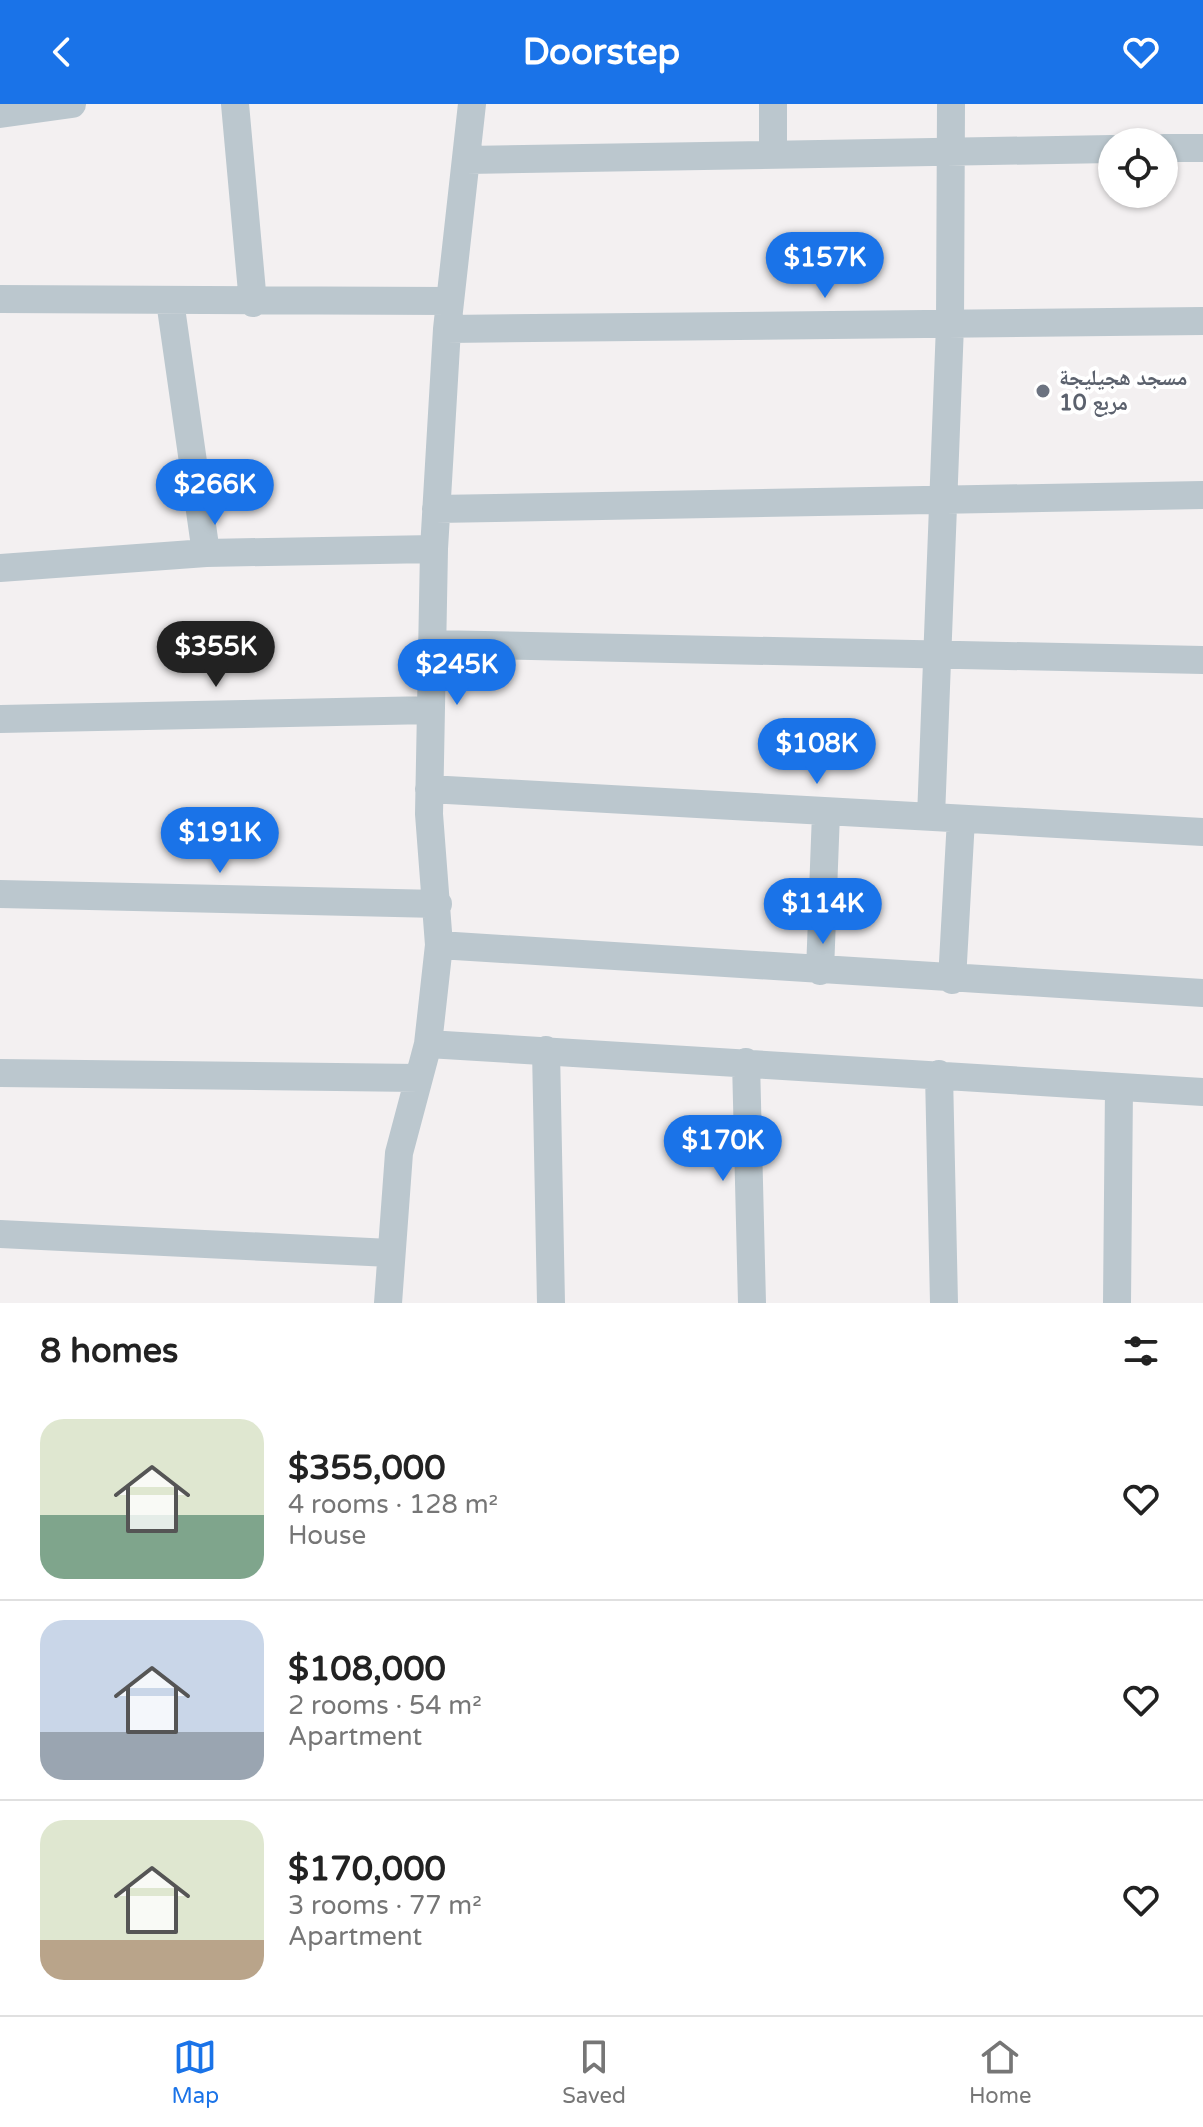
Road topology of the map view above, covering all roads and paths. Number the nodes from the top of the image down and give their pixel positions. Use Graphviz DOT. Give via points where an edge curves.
graph roads {
  1 [pos="72,104"];
  2 [pos="235,104"];
  3 [pos="472,104"];
  4 [pos="773,104"];
  5 [pos="951,104"];
  6 [pos="0,114"];
  7 [pos="1178,148"];
  8 [pos="1203,148"];
  9 [pos="1098,149"];
  10 [pos="950,151"];
  11 [pos="773,154"];
  12 [pos="467,160"];
  13 [pos="0,299"];
  14 [pos="170,301"];
  15 [pos="253,303"];
  16 [pos="448,315"];
  17 [pos="1203,321"];
  18 [pos="950,325"];
  19 [pos="1203,495"];
  20 [pos="943,498"];
  21 [pos="436,509"];
  22 [pos="434,549"];
  23 [pos="206,553"];
  24 [pos="0,568"];
  25 [pos="432,644"];
  26 [pos="937,654"];
  27 [pos="1203,660"];
  28 [pos="431,710"];
  29 [pos="0,719"];
  30 [pos="429,789"];
  31 [pos="826,813"];
  32 [pos="931,817"];
  33 [pos="961,819"];
  34 [pos="1203,832"];
  35 [pos="0,894"];
  36 [pos="438,904"];
  37 [pos="439,945"];
  38 [pos="820,971"];
  39 [pos="952,980"];
  40 [pos="1203,993"];
  41 [pos="428,1044"];
  42 [pos="546,1050"];
  43 [pos="746,1062"];
  44 [pos="0,1073"];
  45 [pos="939,1074"];
  46 [pos="418,1078"];
  47 [pos="1119,1087"];
  48 [pos="1203,1092"];
  49 [pos="0,1234"];
  50 [pos="390,1253"];
  51 [pos="388,1303"];
  52 [pos="551,1303"];
  53 [pos="752,1303"];
  54 [pos="944,1303"];
  55 [pos="1117,1303"];
  1 -- 6 [label="street"];
  2 -- 15 [label="street"];
  3 -- 12 [label="street"];
  4 -- 11 [label="street"];
  5 -- 10 [label="street"];
  7 -- 8 [label="street"];
  9 -- 10 [label="street"];
  10 -- 11 [label="street"];
  10 -- 18 [label="street"];
  11 -- 12 [label="street"];
  12 -- 16 [label="street"];
  13 -- 14 [label="street"];
  14 -- 15 [label="street"];
  14 -- 23 [label="street"];
  15 -- 16 [label="street"];
  16 -- 18 [label="street"];
  16 -- 21 [label="street"];
  17 -- 18 [label="street"];
  18 -- 20 [label="street"];
  19 -- 20 [label="street"];
  20 -- 21 [label="street"];
  20 -- 26 [label="street"];
  21 -- 22 [label="street"];
  22 -- 23 [label="street"];
  22 -- 25 [label="street"];
  23 -- 24 [label="street"];
  25 -- 26 [label="street"];
  25 -- 28 [label="street"];
  26 -- 27 [label="street"];
  26 -- 32 [label="street"];
  28 -- 29 [label="street"];
  28 -- 30 [label="street"];
  30 -- 31 [label="street"];
  30 -- 36 [label="street"];
  31 -- 32 [label="street"];
  31 -- 38 [label="street"];
  32 -- 33 [label="street"];
  33 -- 34 [label="street"];
  33 -- 39 [label="street"];
  35 -- 36 [label="street"];
  36 -- 37 [label="street"];
  37 -- 38 [label="street"];
  37 -- 41 [label="street"];
  38 -- 39 [label="street"];
  39 -- 40 [label="street"];
  41 -- 42 [label="street"];
  41 -- 46 [label="street"];
  42 -- 43 [label="street"];
  42 -- 52 [label="street"];
  43 -- 45 [label="street"];
  43 -- 53 [label="street"];
  44 -- 46 [label="street"];
  45 -- 47 [label="street"];
  45 -- 54 [label="street"];
  46 -- 50 [label="street" via="399,1153"];
  47 -- 48 [label="street"];
  47 -- 55 [label="street"];
  49 -- 50 [label="street"];
  50 -- 51 [label="street"];
}
